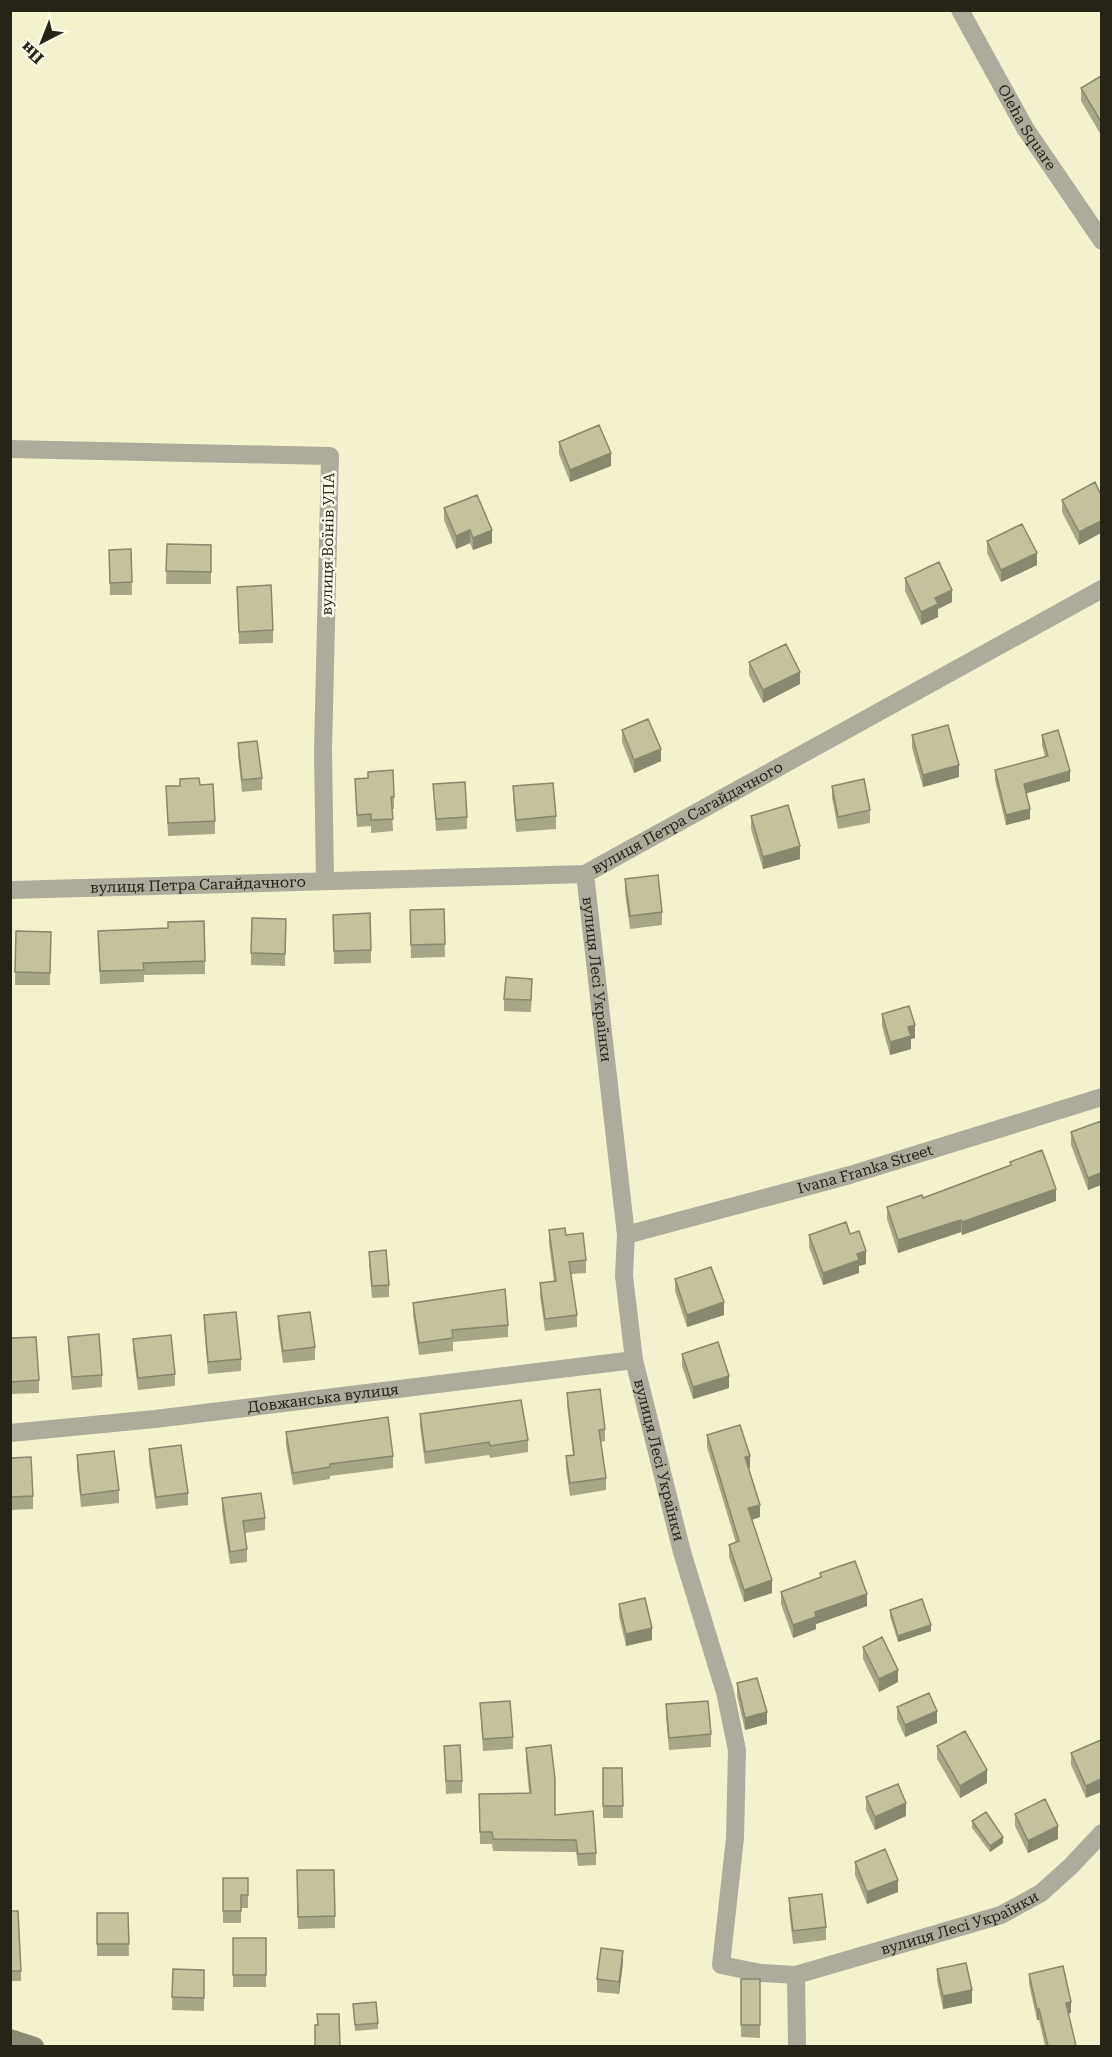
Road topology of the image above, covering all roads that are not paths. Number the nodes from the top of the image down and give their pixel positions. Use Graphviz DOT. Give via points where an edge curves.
graph roads {
  1 [pos="960,10"];
  2 [pos="1101,241"];
  3 [pos="10,449"];
  4 [pos="1101,589"];
  5 [pos="585,874"];
  6 [pos="325,881"];
  7 [pos="10,890"];
  8 [pos="1101,1097"];
  9 [pos="626,1235"];
  10 [pos="634,1360"];
  11 [pos="10,1433"];
  12 [pos="1101,1833"];
  13 [pos="796,1975"];
  14 [pos="10,2038"];
  15 [pos="35,2046"];
  16 [pos="797,2046"];
  1 -- 2 [label="street, Oleha Square" via="1025,128"];
  3 -- 6 [label="street, вулиця Воїнів УПА" via="330,456 323,751"];
  4 -- 5 [label="street, вулиця Петра Сагайдачного"];
  5 -- 6 [label="street, вулиця Петра Сагайдачного"];
  5 -- 9 [label="street, вулиця Лесі Українки"];
  6 -- 7 [label="street, вулиця Петра Сагайдачного"];
  8 -- 9 [label="street, Ivana Franka Street" via="850,1175"];
  9 -- 10 [label="street, вулиця Лесі Українки" via="624,1276"];
  10 -- 11 [label="street, Довжанська вулиця"];
  10 -- 13 [label="street, вулиця Лесі Українки" via="682,1552 725,1692 737,1750 735,1838 721,1965"];
  12 -- 13 [label="street, вулиця Лесі Українки" via="1041,1893 1001,1915"];
  13 -- 16 [label="street"];
  14 -- 15 [label="street"];
}
